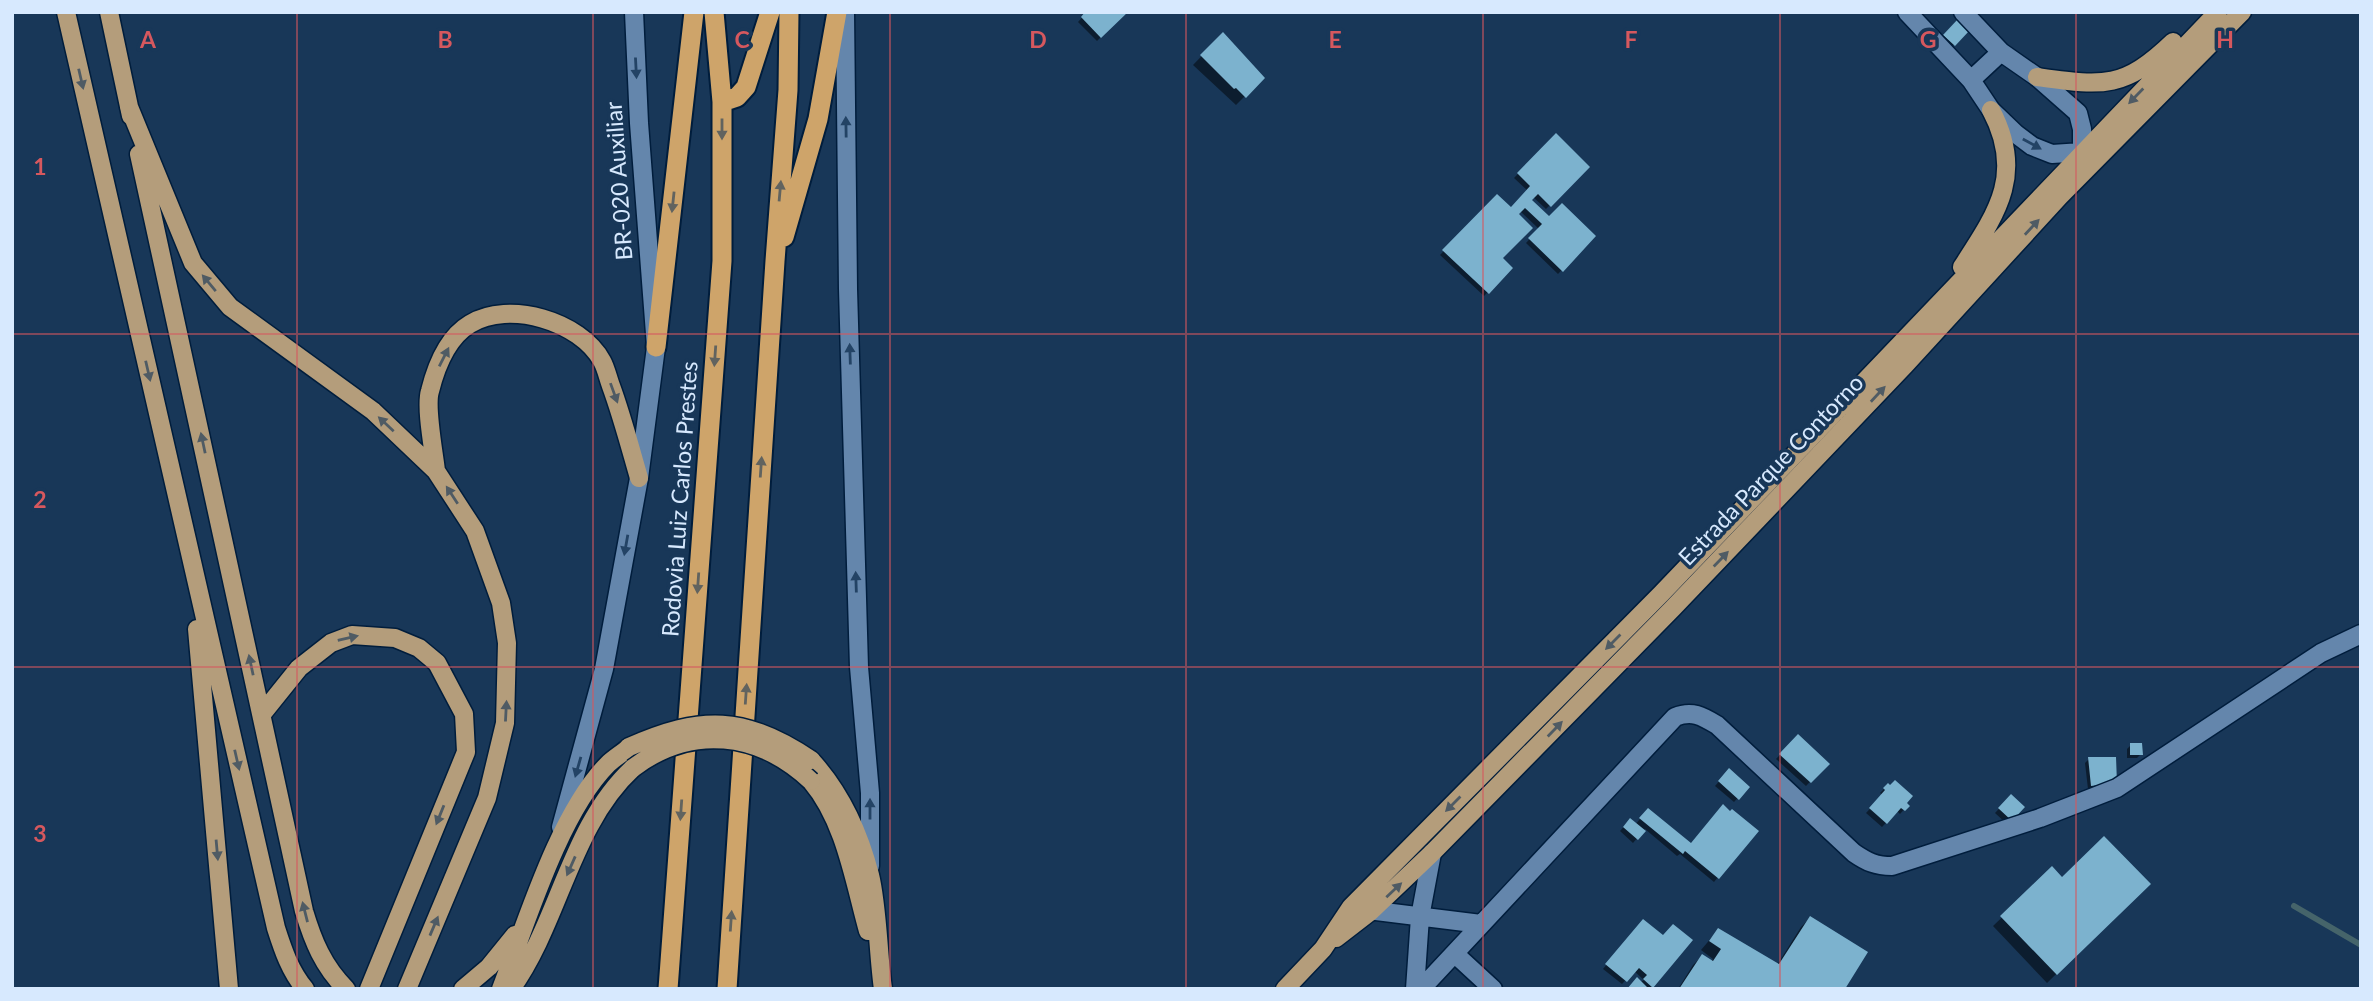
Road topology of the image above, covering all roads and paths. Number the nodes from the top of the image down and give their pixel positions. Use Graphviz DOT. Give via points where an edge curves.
graph roads {
  1 [pos="66,12"];
  2 [pos="109,12"];
  3 [pos="634,12"];
  4 [pos="694,12"];
  5 [pos="714,12"];
  6 [pos="770,12"];
  7 [pos="789,12"];
  8 [pos="837,12"];
  9 [pos="845,12"];
  10 [pos="1963,12"];
  11 [pos="2203,12"];
  12 [pos="2218,12"];
  13 [pos="2242,12"];
  14 [pos="1911,14"];
  15 [pos="2001,52"];
  16 [pos="2037,77"];
  17 [pos="1971,80"];
  18 [pos="722,102"];
  19 [pos="129,107"];
  20 [pos="1991,110"];
  21 [pos="2125,130"];
  22 [pos="2082,152"];
  23 [pos="2060,196"];
  24 [pos="775,261"];
  25 [pos="1940,302"];
  26 [pos="656,347"];
  27 [pos="436,471"];
  28 [pos="639,478"];
  29 [pos="191,562"];
  30 [pos="2361,634"];
  31 [pos="262,714"];
  32 [pos="1432,853"];
  33 [pos="551,861"];
  34 [pos="870,877"];
  35 [pos="1351,908"];
  36 [pos="1371,911"];
  37 [pos="530,916"];
  38 [pos="1420,917"];
  39 [pos="1481,924"];
  40 [pos="1323,949"];
  41 [pos="1455,954"];
  42 [pos="882,985"];
  43 [pos="229,989"];
  44 [pos="305,989"];
  45 [pos="346,989"];
  46 [pos="369,989"];
  47 [pos="407,989"];
  48 [pos="463,989"];
  49 [pos="501,989"];
  50 [pos="511,989"];
  51 [pos="668,989"];
  52 [pos="727,989"];
  53 [pos="1285,989"];
  54 [pos="1415,989"];
  55 [pos="1421,989"];
  56 [pos="1493,989"];
  1 -- 29 [label="main road, one-way"];
  2 -- 19 [label="main road"];
  3 -- 26 [label="street, BR-020 Auxiliar, one-way"];
  4 -- 26 [label="highway, one-way"];
  5 -- 18 [label="highway, Rodovia Luiz Carlos Prestes"];
  6 -- 18 [label="highway" via="746,88"];
  24 -- 7 [label="highway, one-way"];
  8 -- 24 [label="highway" via="818,118"];
  34 -- 9 [label="street, one-way" via="870,793 856,573"];
  10 -- 15 [label="street"];
  11 -- 16 [label="main road" via="2137,73 2099,84"];
  12 -- 22 [label="main road, Estrada Parque Contorno, one-way"];
  13 -- 21 [label="main road, Estrada Parque Contorno"];
  14 -- 17 [label="street"];
  15 -- 16 [label="street"];
  15 -- 17 [label="street"];
  16 -- 22 [label="street" via="2078,113"];
  17 -- 20 [label="street"];
  18 -- 51 [label="highway, Rodovia Luiz Carlos Prestes, one-way" via="722,261"];
  27 -- 19 [label="main road, one-way" via="373,411 238,314 192,263"];
  31 -- 19 [label="main road, one-way"];
  20 -- 22 [label="street, one-way" via="2032,146 2052,154"];
  20 -- 25 [label="main road" via="2003,132 2007,154 2001,202"];
  21 -- 22 [label="main road"];
  21 -- 23 [label="main road, Estrada Parque Contorno"];
  22 -- 23 [label="main road" via="2080,166"];
  22 -- 25 [label="main road, Estrada Parque Contorno"];
  32 -- 23 [label="main road, Estrada Parque Contorno, one-way" via="1754,525"];
  52 -- 24 [label="highway, one-way"];
  25 -- 35 [label="main road, Estrada Parque Contorno, one-way"];
  26 -- 28 [label="street, BR-020 Auxiliar"];
  27 -- 28 [label="main road, one-way" via="429,394 454,337 482,319 525,314 579,334 602,360"];
  47 -- 27 [label="main road, one-way" via="487,798 505,723 507,643 501,603 475,531"];
  28 -- 33 [label="street, BR-020 Auxiliar, one-way" via="602,678"];
  29 -- 43 [label="main road, one-way"];
  29 -- 44 [label="main road, one-way" via="276,928"];
  30 -- 39 [label="street" via="2321,653 2117,788 1892,866 1869,863 1854,853 1717,724 1685,713 1675,717"];
  45 -- 31 [label="main road, one-way" via="314,945"];
  31 -- 46 [label="main road, one-way" via="299,668 331,643 352,635 395,638 419,648 437,663 464,714 466,752"];
  36 -- 32 [label="main road, Estrada Parque Contorno, one-way"];
  32 -- 38 [label="street"];
  33 -- 34 [label="main road, bridge" via="571,818 608,764 629,747 663,732 710,724 763,733 811,760 837,791"];
  33 -- 37 [label="main road"];
  34 -- 42 [label="main road"];
  35 -- 36 [label="street"];
  35 -- 40 [label="main road, Estrada Parque Contorno"];
  36 -- 38 [label="street"];
  36 -- 40 [label="main road, Estrada Parque Contorno"];
  37 -- 48 [label="main road" via="489,967"];
  37 -- 49 [label="main road"];
  38 -- 39 [label="street"];
  38 -- 54 [label="street"];
  39 -- 41 [label="street"];
  40 -- 53 [label="main road, Estrada Parque Contorno"];
  41 -- 55 [label="street"];
  41 -- 56 [label="street"];
  42 -- 50 [label="main road, one-way, bridge" via="839,830 825,797 800,771 773,753 729,740 702,739 676,743 648,757 621,779 600,809"];
}
